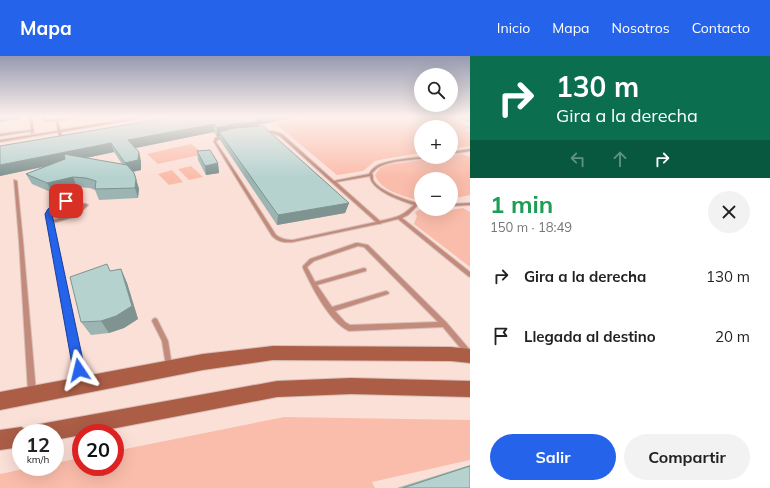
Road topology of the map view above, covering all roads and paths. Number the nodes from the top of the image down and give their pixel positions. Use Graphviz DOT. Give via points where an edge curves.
graph roads {
  1 [pos="25,137"];
  2 [pos="61,137"];
  3 [pos="225,137"];
  4 [pos="283,137"];
  5 [pos="0,141"];
  6 [pos="53,143"];
  7 [pos="470,151"];
  8 [pos="458,152"];
  9 [pos="414,159"];
  10 [pos="371,175"];
  11 [pos="15,181"];
  12 [pos="333,182"];
  13 [pos="414,203"];
  14 [pos="470,204"];
  15 [pos="458,205"];
  16 [pos="414,209"];
  17 [pos="399,218"];
  18 [pos="51,222"];
  19 [pos="380,223"];
  20 [pos="364,270"];
  21 [pos="470,275"];
  22 [pos="314,284"];
  23 [pos="386,293"];
  24 [pos="331,310"];
  25 [pos="155,321"];
  26 [pos="444,324"];
  27 [pos="470,356"];
  28 [pos="169,369"];
  29 [pos="81,384"];
  30 [pos="470,390"];
  31 [pos="33,395"];
  32 [pos="0,401"];
  33 [pos="64,429"];
  34 [pos="12,438"];
  35 [pos="0,440"];
  1 -- 5 [label="lane"];
  2 -- 6 [label="lane"];
  3 -- 19 [label="lane" via="216,139 215,142 279,240 293,241"];
  4 -- 12 [label="lane"];
  7 -- 8 [label="lane"];
  9 -- 10 [label="lane" via="380,164 372,170"];
  10 -- 12 [label="lane"];
  10 -- 13 [label="lane" via="374,183 381,189"];
  11 -- 31 [label="lane"];
  12 -- 19 [label="lane"];
  14 -- 15 [label="lane"];
  16 -- 17 [label="lane"];
  17 -- 19 [label="lane"];
  17 -- 21 [label="lane"];
  18 -- 18 [label="lane" via="76,215 86,205 68,201 61,203 50,210"];
  18 -- 29 [label="lane"];
  20 -- 22 [label="lane"];
  22 -- 24 [label="lane"];
  22 -- 26 [label="lane" via="305,268 308,262 362,244"];
  23 -- 24 [label="lane"];
  24 -- 26 [label="lane" via="341,324 349,328"];
  25 -- 28 [label="lane" via="165,341"];
  26 -- 27 [label="lane"];
  27 -- 28 [label="main road" via="273,353"];
  28 -- 29 [label="main road"];
  29 -- 31 [label="main road"];
  30 -- 33 [label="main road" via="351,386 277,389"];
  31 -- 32 [label="main road"];
  34 -- 35 [label="main road"];
}
